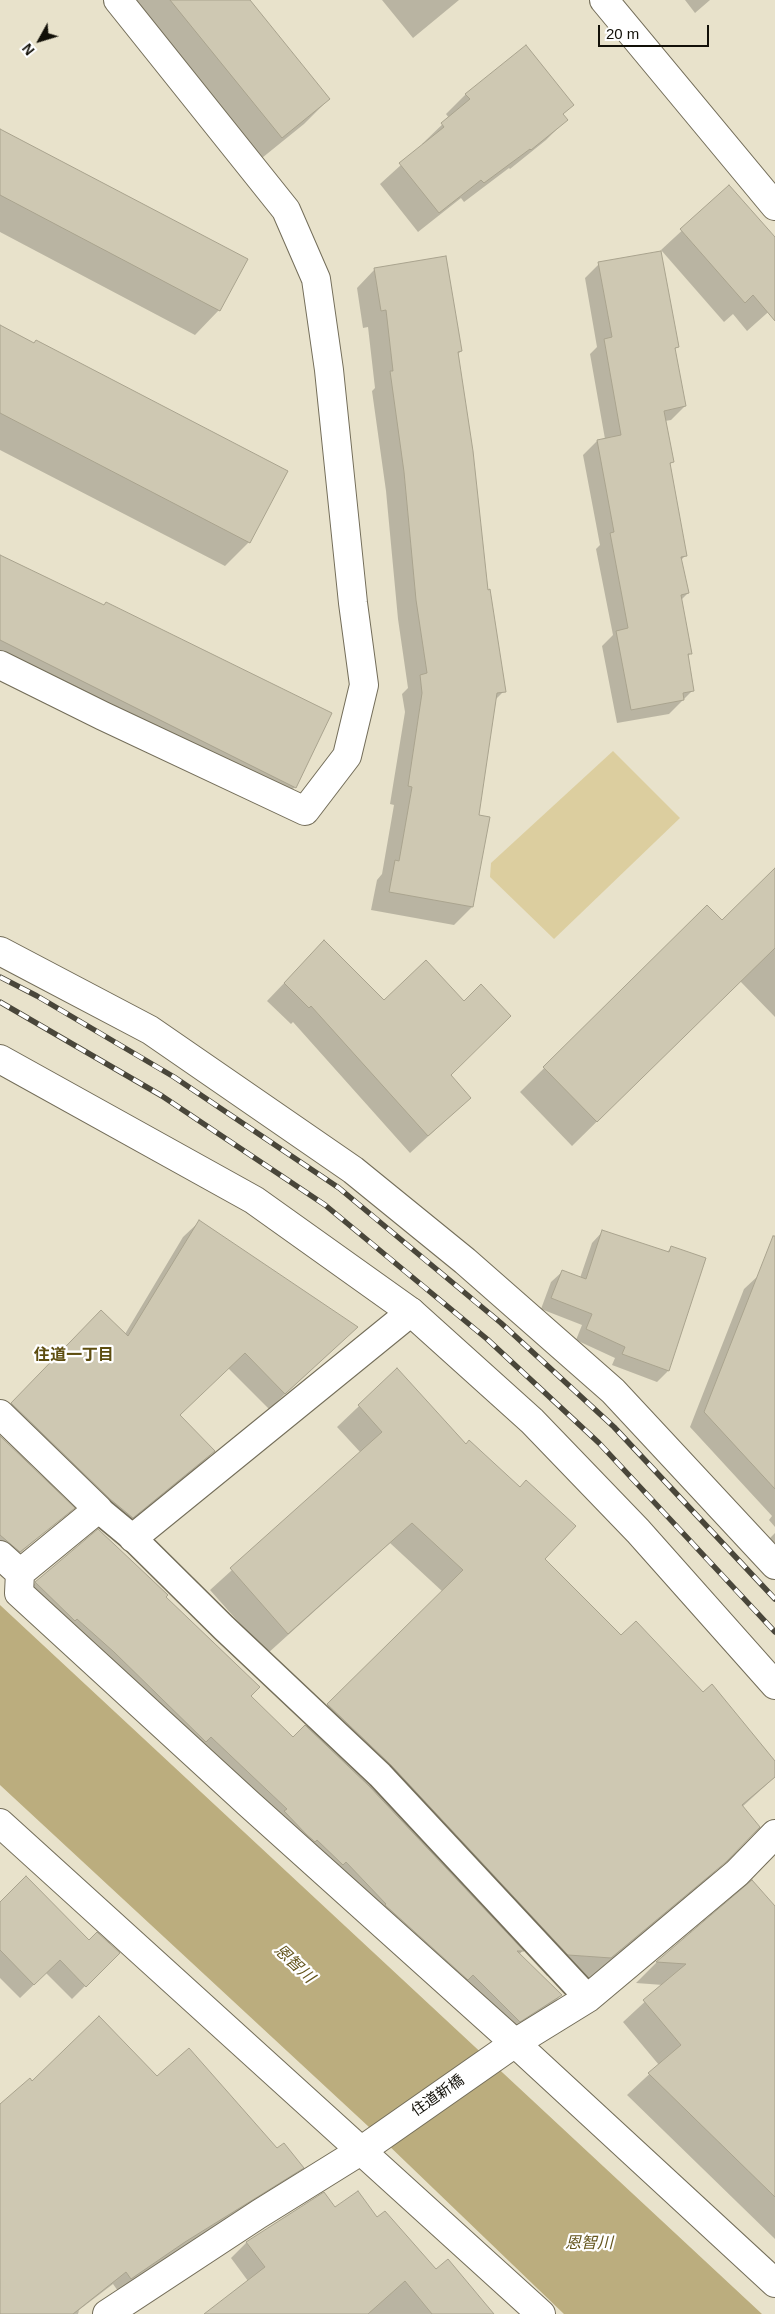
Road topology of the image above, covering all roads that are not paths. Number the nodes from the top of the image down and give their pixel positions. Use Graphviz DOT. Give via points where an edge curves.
graph roads {
  1 [pos="118,0"];
  2 [pos="604,0"];
  3 [pos="775,206"];
  4 [pos="0,664"];
  5 [pos="0,951"];
  6 [pos="0,1059"];
  7 [pos="411,1312"];
  8 [pos="0,1414"];
  9 [pos="98,1508"];
  10 [pos="133,1538"];
  11 [pos="0,1555"];
  12 [pos="775,1565"];
  13 [pos="20,1573"];
  14 [pos="775,1686"];
  15 [pos="0,1824"];
  16 [pos="775,1834"];
  17 [pos="588,1998"];
  18 [pos="514,2043"];
  19 [pos="362,2150"];
  20 [pos="775,2283"];
  21 [pos="107,2314"];
  22 [pos="541,2314"];
  1 -- 4 [label="street" via="286,210 316,279 364,686 347,756 305,811"];
  2 -- 3 [label="street"];
  5 -- 12 [label="street" via="150,1030 353,1170 465,1261 613,1392"];
  6 -- 7 [label="street" via="254,1200"];
  7 -- 10 [label="street"];
  7 -- 14 [label="street" via="532,1421 638,1531"];
  8 -- 9 [label="street"];
  9 -- 10 [label="street"];
  9 -- 13 [label="street"];
  10 -- 17 [label="street" via="380,1775"];
  11 -- 13 [label="street"];
  13 -- 18 [label="street" via="19,1593"];
  15 -- 19 [label="street"];
  16 -- 17 [label="street, 住道新橋" via="737,1872"];
  17 -- 18 [label="street, 住道新橋"];
  18 -- 19 [label="street, 住道新橋"];
  18 -- 20 [label="street"];
  19 -- 21 [label="street, 住道新橋"];
  19 -- 22 [label="street"];
}
